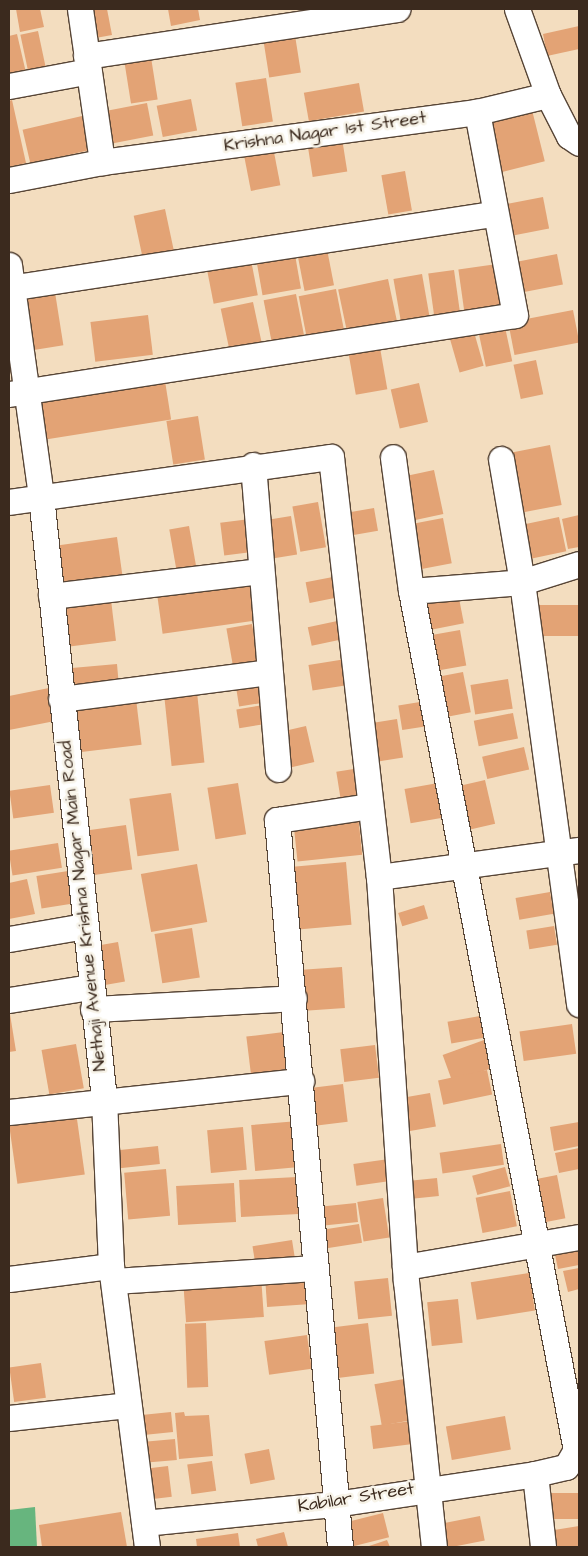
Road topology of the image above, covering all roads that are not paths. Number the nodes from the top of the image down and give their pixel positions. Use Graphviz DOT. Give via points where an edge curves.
graph roads {
  1 [pos="80,9"];
  2 [pos="397,9"];
  3 [pos="517,9"];
  4 [pos="87,63"];
  5 [pos="9,86"];
  6 [pos="548,96"];
  7 [pos="477,112"];
  8 [pos="579,143"];
  9 [pos="102,162"];
  10 [pos="9,180"];
  11 [pos="494,214"];
  12 [pos="10,280"];
  13 [pos="16,393"];
  14 [pos="393,457"];
  15 [pos="501,459"];
  16 [pos="253,465"];
  17 [pos="41,496"];
  18 [pos="9,502"];
  19 [pos="579,564"];
  20 [pos="261,572"];
  21 [pos="522,582"];
  22 [pos="411,591"];
  23 [pos="51,596"];
  24 [pos="269,672"];
  25 [pos="61,699"];
  26 [pos="278,769"];
  27 [pos="370,806"];
  28 [pos="570,852"];
  29 [pos="465,864"];
  30 [pos="379,878"];
  31 [pos="84,926"];
  32 [pos="9,939"];
  33 [pos="92,998"];
  34 [pos="294,998"];
  35 [pos="9,1000"];
  36 [pos="579,1004"];
  37 [pos="300,1081"];
  38 [pos="104,1099"];
  39 [pos="9,1112"];
  40 [pos="579,1237"];
  41 [pos="536,1242"];
  42 [pos="405,1267"];
  43 [pos="315,1268"];
  44 [pos="112,1273"];
  45 [pos="9,1279"];
  46 [pos="128,1405"];
  47 [pos="9,1418"];
  48 [pos="535,1474"];
  49 [pos="425,1487"];
  50 [pos="335,1504"];
  51 [pos="146,1535"];
  52 [pos="340,1547"];
  53 [pos="434,1547"];
  54 [pos="543,1547"];
  1 -- 4 [label="street"];
  2 -- 4 [label="street"];
  3 -- 6 [label="street"];
  4 -- 5 [label="street"];
  4 -- 9 [label="street"];
  6 -- 7 [label="street, Krishna Nagar 1st Street"];
  6 -- 8 [label="street" via="569,136"];
  7 -- 9 [label="street, Krishna Nagar 1st Street"];
  7 -- 11 [label="street"];
  9 -- 10 [label="street, Krishna Nagar 1st Street"];
  11 -- 12 [label="street"];
  11 -- 13 [label="street" via="515,315"];
  12 -- 13 [label="street, Nethaji Avenue Krishna Nagar Main Road"];
  13 -- 17 [label="street, Nethaji Avenue Krishna Nagar Main Road"];
  14 -- 22 [label="street"];
  15 -- 21 [label="street"];
  16 -- 17 [label="street"];
  16 -- 20 [label="street"];
  16 -- 27 [label="street" via="331,457"];
  17 -- 18 [label="street"];
  17 -- 23 [label="street, Nethaji Avenue Krishna Nagar Main Road"];
  19 -- 21 [label="street"];
  20 -- 23 [label="street"];
  20 -- 24 [label="street"];
  21 -- 22 [label="street"];
  21 -- 28 [label="street"];
  22 -- 29 [label="street"];
  23 -- 25 [label="street, Nethaji Avenue Krishna Nagar Main Road"];
  24 -- 25 [label="street"];
  24 -- 26 [label="street"];
  25 -- 31 [label="street, Nethaji Avenue Krishna Nagar Main Road"];
  27 -- 30 [label="street"];
  27 -- 34 [label="street" via="277,820"];
  28 -- 29 [label="street"];
  28 -- 36 [label="street"];
  29 -- 30 [label="street"];
  29 -- 41 [label="street"];
  30 -- 42 [label="street"];
  31 -- 32 [label="street"];
  31 -- 33 [label="street, Nethaji Avenue Krishna Nagar Main Road"];
  33 -- 34 [label="street"];
  33 -- 35 [label="street"];
  33 -- 38 [label="street, Nethaji Avenue Krishna Nagar Main Road"];
  34 -- 37 [label="street"];
  37 -- 38 [label="street"];
  37 -- 43 [label="street"];
  38 -- 39 [label="street"];
  38 -- 44 [label="street, Nethaji Avenue Krishna Nagar Main Road"];
  40 -- 41 [label="street"];
  41 -- 42 [label="street"];
  41 -- 48 [label="street, Kabilar Street" via="576,1450 566,1467"];
  42 -- 49 [label="street"];
  43 -- 44 [label="street"];
  43 -- 50 [label="street"];
  44 -- 45 [label="street"];
  44 -- 46 [label="street, Nethaji Avenue Krishna Nagar Main Road"];
  46 -- 47 [label="street"];
  46 -- 51 [label="street, Nethaji Avenue Krishna Nagar Main Road"];
  48 -- 49 [label="street, Kabilar Street"];
  48 -- 54 [label="street"];
  49 -- 50 [label="street, Kabilar Street"];
  49 -- 53 [label="street"];
  50 -- 51 [label="street, Kabilar Street"];
  50 -- 52 [label="street"];
}
